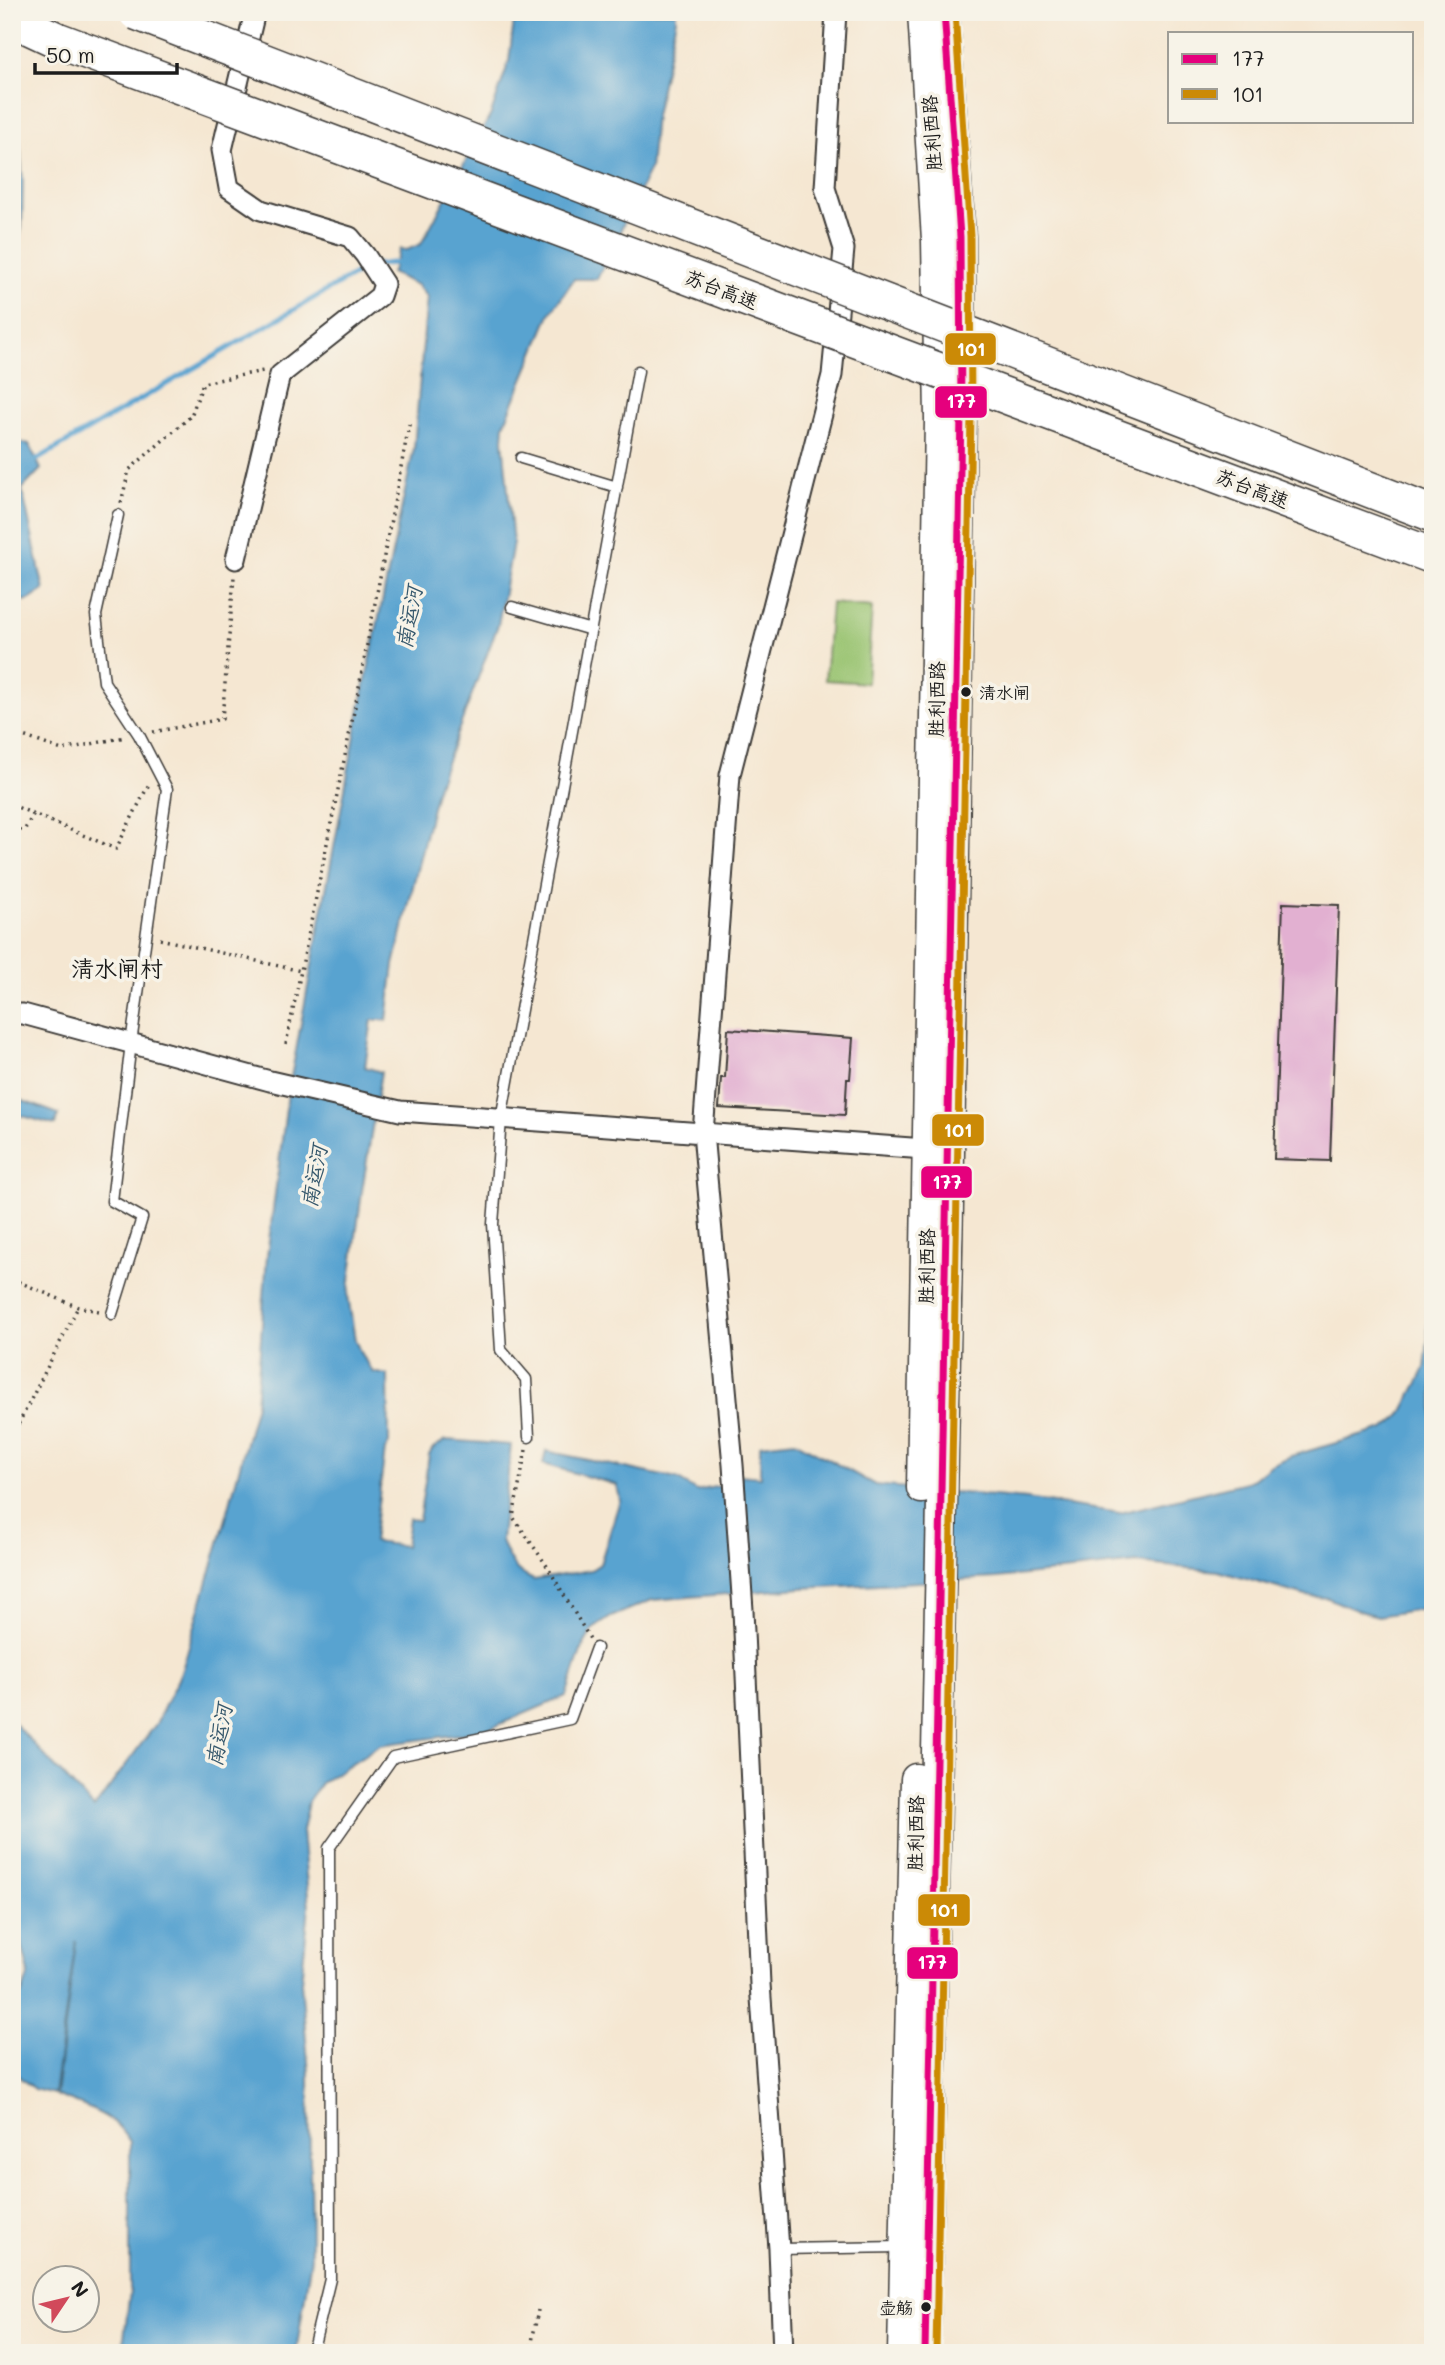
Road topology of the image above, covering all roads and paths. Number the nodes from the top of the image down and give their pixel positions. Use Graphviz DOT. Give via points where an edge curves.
graph roads {
  1 [pos="136,12"];
  2 [pos="192,12"];
  3 [pos="255,12"];
  4 [pos="836,12"];
  5 [pos="923,12"];
  6 [pos="944,12"];
  7 [pos="12,19"];
  8 [pos="488,150"];
  9 [pos="289,368"];
  10 [pos="638,370"];
  11 [pos="410,420"];
  12 [pos="522,458"];
  13 [pos="617,487"];
  14 [pos="1433,514"];
  15 [pos="118,515"];
  16 [pos="1433,556"];
  17 [pos="236,559"];
  18 [pos="512,607"];
  19 [pos="591,630"];
  20 [pos="12,732"];
  21 [pos="139,735"];
  22 [pos="157,769"];
  23 [pos="12,805"];
  24 [pos="34,813"];
  25 [pos="12,831"];
  26 [pos="146,936"];
  27 [pos="301,971"];
  28 [pos="12,1014"];
  29 [pos="131,1043"];
  30 [pos="286,1044"];
  31 [pos="501,1119"];
  32 [pos="703,1133"];
  33 [pos="939,1150"];
  34 [pos="12,1279"];
  35 [pos="78,1307"];
  36 [pos="112,1314"];
  37 [pos="12,1419"];
  38 [pos="528,1437"];
  39 [pos="596,1648"];
  40 [pos="917,2247"];
  41 [pos="779,2249"];
  42 [pos="538,2310"];
  43 [pos="313,2348"];
  44 [pos="352,2353"];
  45 [pos="530,2353"];
  46 [pos="783,2353"];
  47 [pos="903,2353"];
  48 [pos="925,2353"];
  1 -- 8 [label="highway, bridge"];
  2 -- 8 [label="highway, bridge"];
  3 -- 9 [label="street" via="222,150 229,188 261,210 349,237 384,284 380,296"];
  4 -- 32 [label="street" via="825,188 844,249 832,375 730,775"];
  5 -- 33 [label="main road, 胜利西路" via="937,240 940,419"];
  6 -- 33 [label="main road, 胜利西路" via="960,237 961,415"];
  7 -- 16 [label="highway, 苏台高速, bridge" via="57,40"];
  8 -- 14 [label="highway, bridge"];
  9 -- 15 [label="path" via="203,383 191,416 129,470"];
  9 -- 17 [label="street" via="280,375"];
  10 -- 13 [label="lane"];
  11 -- 27 [label="path"];
  12 -- 13 [label="lane"];
  13 -- 19 [label="lane"];
  15 -- 21 [label="lane" via="96,615 104,682"];
  17 -- 21 [label="path" via="222,719"];
  18 -- 19 [label="lane"];
  19 -- 31 [label="lane"];
  20 -- 21 [label="path" via="62,750"];
  21 -- 22 [label="lane"];
  22 -- 24 [label="path" via="116,849"];
  22 -- 26 [label="lane" via="167,789"];
  23 -- 24 [label="path"];
  24 -- 25 [label="path" via="24,829"];
  26 -- 27 [label="path"];
  26 -- 29 [label="lane"];
  27 -- 30 [label="path"];
  28 -- 29 [label="street"];
  29 -- 31 [label="street" via="400,1111"];
  29 -- 36 [label="lane" via="112,1201 142,1218"];
  31 -- 32 [label="street"];
  31 -- 38 [label="lane" via="493,1224 501,1350 526,1379"];
  32 -- 33 [label="street"];
  32 -- 41 [label="street" via="743,1610 760,1984"];
  33 -- 40 [label="main road, 胜利西路"];
  34 -- 35 [label="path"];
  35 -- 36 [label="path"];
  35 -- 37 [label="path" via="19,1423"];
  38 -- 39 [label="path" via="513,1517"];
  39 -- 43 [label="lane" via="570,1719 393,1757 329,1848 330,2279"];
  40 -- 41 [label="lane"];
  40 -- 47 [label="main road, 胜利西路"];
  40 -- 48 [label="main road, 胜利西路"];
  41 -- 46 [label="street"];
  42 -- 45 [label="path"];
  43 -- 44 [label="path"];
}
